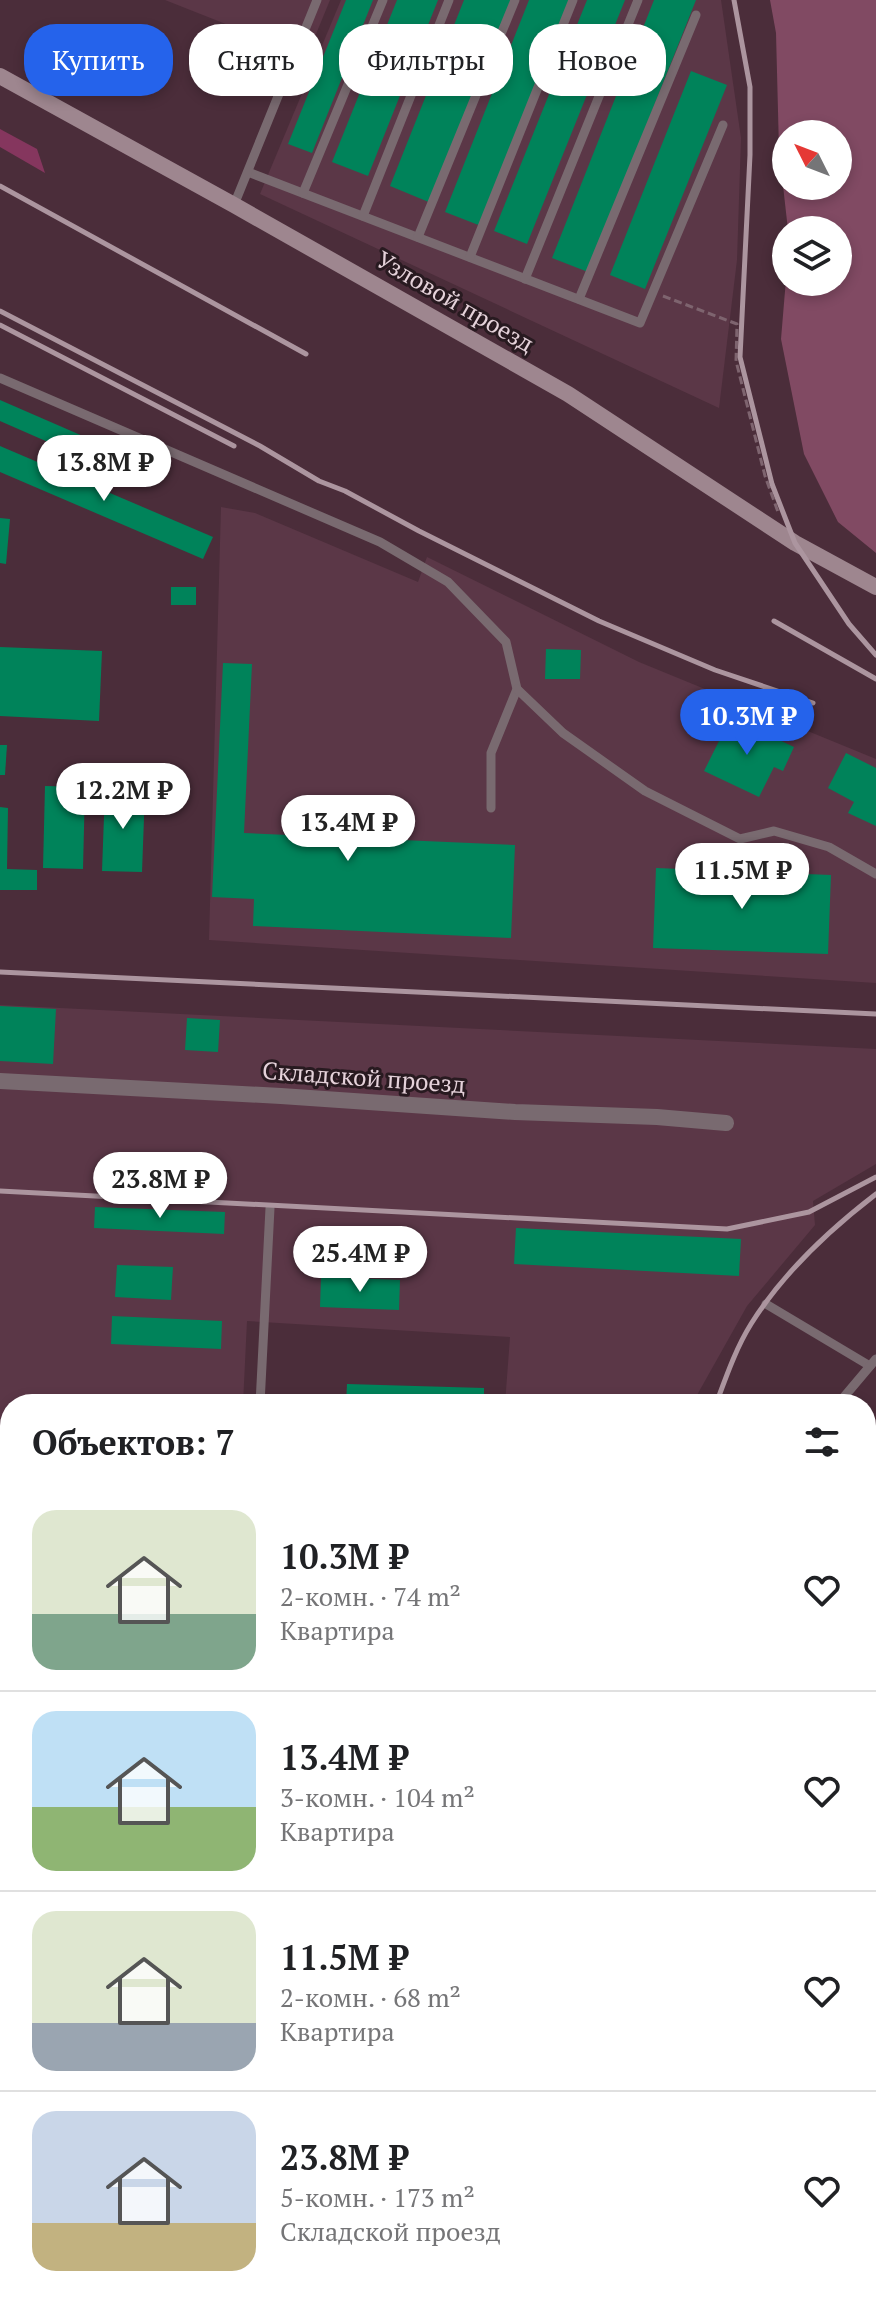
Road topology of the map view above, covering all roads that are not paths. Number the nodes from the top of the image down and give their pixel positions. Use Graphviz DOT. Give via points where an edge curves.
graph roads {
  1 [pos="317,0"];
  2 [pos="383,0"];
  3 [pos="449,0"];
  4 [pos="515,0"];
  5 [pos="573,0"];
  6 [pos="638,0"];
  7 [pos="696,15"];
  8 [pos="0,76"];
  9 [pos="723,125"];
  10 [pos="248,172"];
  11 [pos="303,193"];
  12 [pos="234,205"];
  13 [pos="363,216"];
  14 [pos="418,237"];
  15 [pos="470,257"];
  16 [pos="525,279"];
  17 [pos="579,299"];
  18 [pos="0,378"];
  19 [pos="876,587"];
  20 [pos="517,689"];
  21 [pos="491,808"];
  22 [pos="876,874"];
  23 [pos="0,1081"];
  24 [pos="726,1123"];
  25 [pos="270,1208"];
  26 [pos="766,1304"];
  27 [pos="873,1363"];
  28 [pos="261,1394"];
  29 [pos="847,1394"];
  1 -- 10 [label="lane"];
  2 -- 11 [label="lane"];
  3 -- 13 [label="lane"];
  4 -- 14 [label="lane"];
  5 -- 15 [label="lane"];
  6 -- 16 [label="lane"];
  7 -- 17 [label="lane"];
  8 -- 12 [label="street, Узловой проезд"];
  9 -- 17 [label="lane" via="640,323"];
  10 -- 11 [label="lane"];
  10 -- 12 [label="lane"];
  11 -- 13 [label="lane"];
  12 -- 19 [label="street, Узловой проезд" via="568,394 788,538"];
  13 -- 14 [label="lane"];
  14 -- 15 [label="lane"];
  15 -- 16 [label="lane"];
  16 -- 17 [label="lane"];
  18 -- 20 [label="lane" via="380,542 448,582 506,642"];
  20 -- 21 [label="lane" via="491,753"];
  20 -- 22 [label="lane" via="563,733 645,791 740,839 774,831 829,847"];
  23 -- 24 [label="street, Складской проезд"];
  25 -- 28 [label="lane"];
  26 -- 27 [label="lane"];
  27 -- 29 [label="lane"];
}
